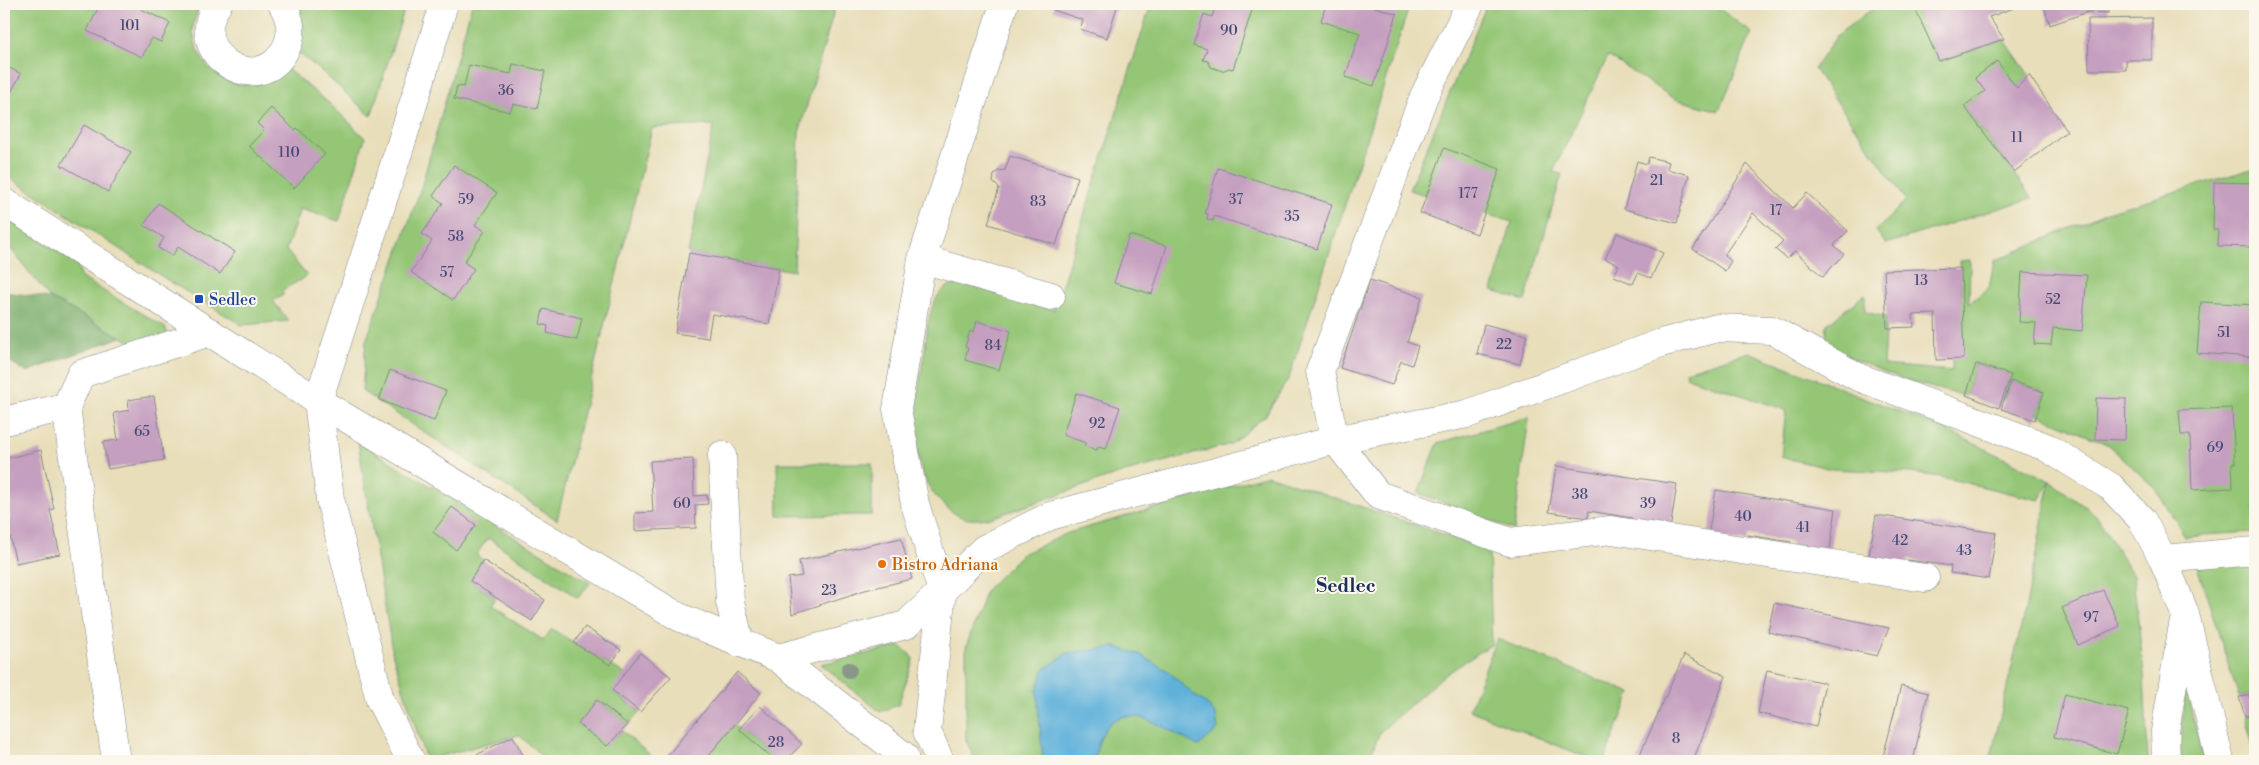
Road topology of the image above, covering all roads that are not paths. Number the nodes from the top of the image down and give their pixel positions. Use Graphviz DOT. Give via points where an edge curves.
graph roads {
  1 [pos="218,4"];
  2 [pos="282,4"];
  3 [pos="444,4"];
  4 [pos="1004,4"];
  5 [pos="1470,4"];
  6 [pos="4,202"];
  7 [pos="922,259"];
  8 [pos="1052,296"];
  9 [pos="210,332"];
  10 [pos="318,401"];
  11 [pos="66,407"];
  12 [pos="4,421"];
  13 [pos="1335,440"];
  14 [pos="722,455"];
  15 [pos="2255,551"];
  16 [pos="2163,559"];
  17 [pos="1924,578"];
  18 [pos="942,591"];
  19 [pos="2185,614"];
  20 [pos="740,643"];
  21 [pos="778,658"];
  22 [pos="927,731"];
  23 [pos="903,759"];
  24 [pos="116,761"];
  25 [pos="411,761"];
  26 [pos="940,761"];
  27 [pos="2166,761"];
  28 [pos="2220,761"];
  1 -- 2 [label="street" via="208,29 210,43 223,62 250,72 271,66 283,55 291,28"];
  3 -- 10 [label="street"];
  4 -- 7 [label="street"];
  5 -- 13 [label="street" via="1424,96 1320,371"];
  6 -- 9 [label="street"];
  7 -- 8 [label="street"];
  7 -- 18 [label="street" via="897,410 915,504"];
  9 -- 10 [label="street"];
  9 -- 11 [label="street" via="81,374"];
  10 -- 20 [label="street" via="679,617"];
  10 -- 25 [label="street" via="330,499 380,700"];
  11 -- 12 [label="street"];
  11 -- 24 [label="street"];
  13 -- 16 [label="street" via="1467,414 1661,343 1717,328 1772,330 1858,377 2046,448 2111,487 2142,520"];
  13 -- 17 [label="street" via="1378,495 1510,542 1611,530"];
  13 -- 18 [label="street" via="1050,516 984,549"];
  14 -- 20 [label="street" via="730,602"];
  15 -- 16 [label="street"];
  16 -- 19 [label="street"];
  18 -- 21 [label="street" via="906,625"];
  18 -- 22 [label="street"];
  19 -- 27 [label="street" via="2165,731"];
  19 -- 28 [label="street"];
  20 -- 21 [label="street"];
  21 -- 23 [label="street"];
  22 -- 23 [label="street"];
  22 -- 26 [label="street"];
}
